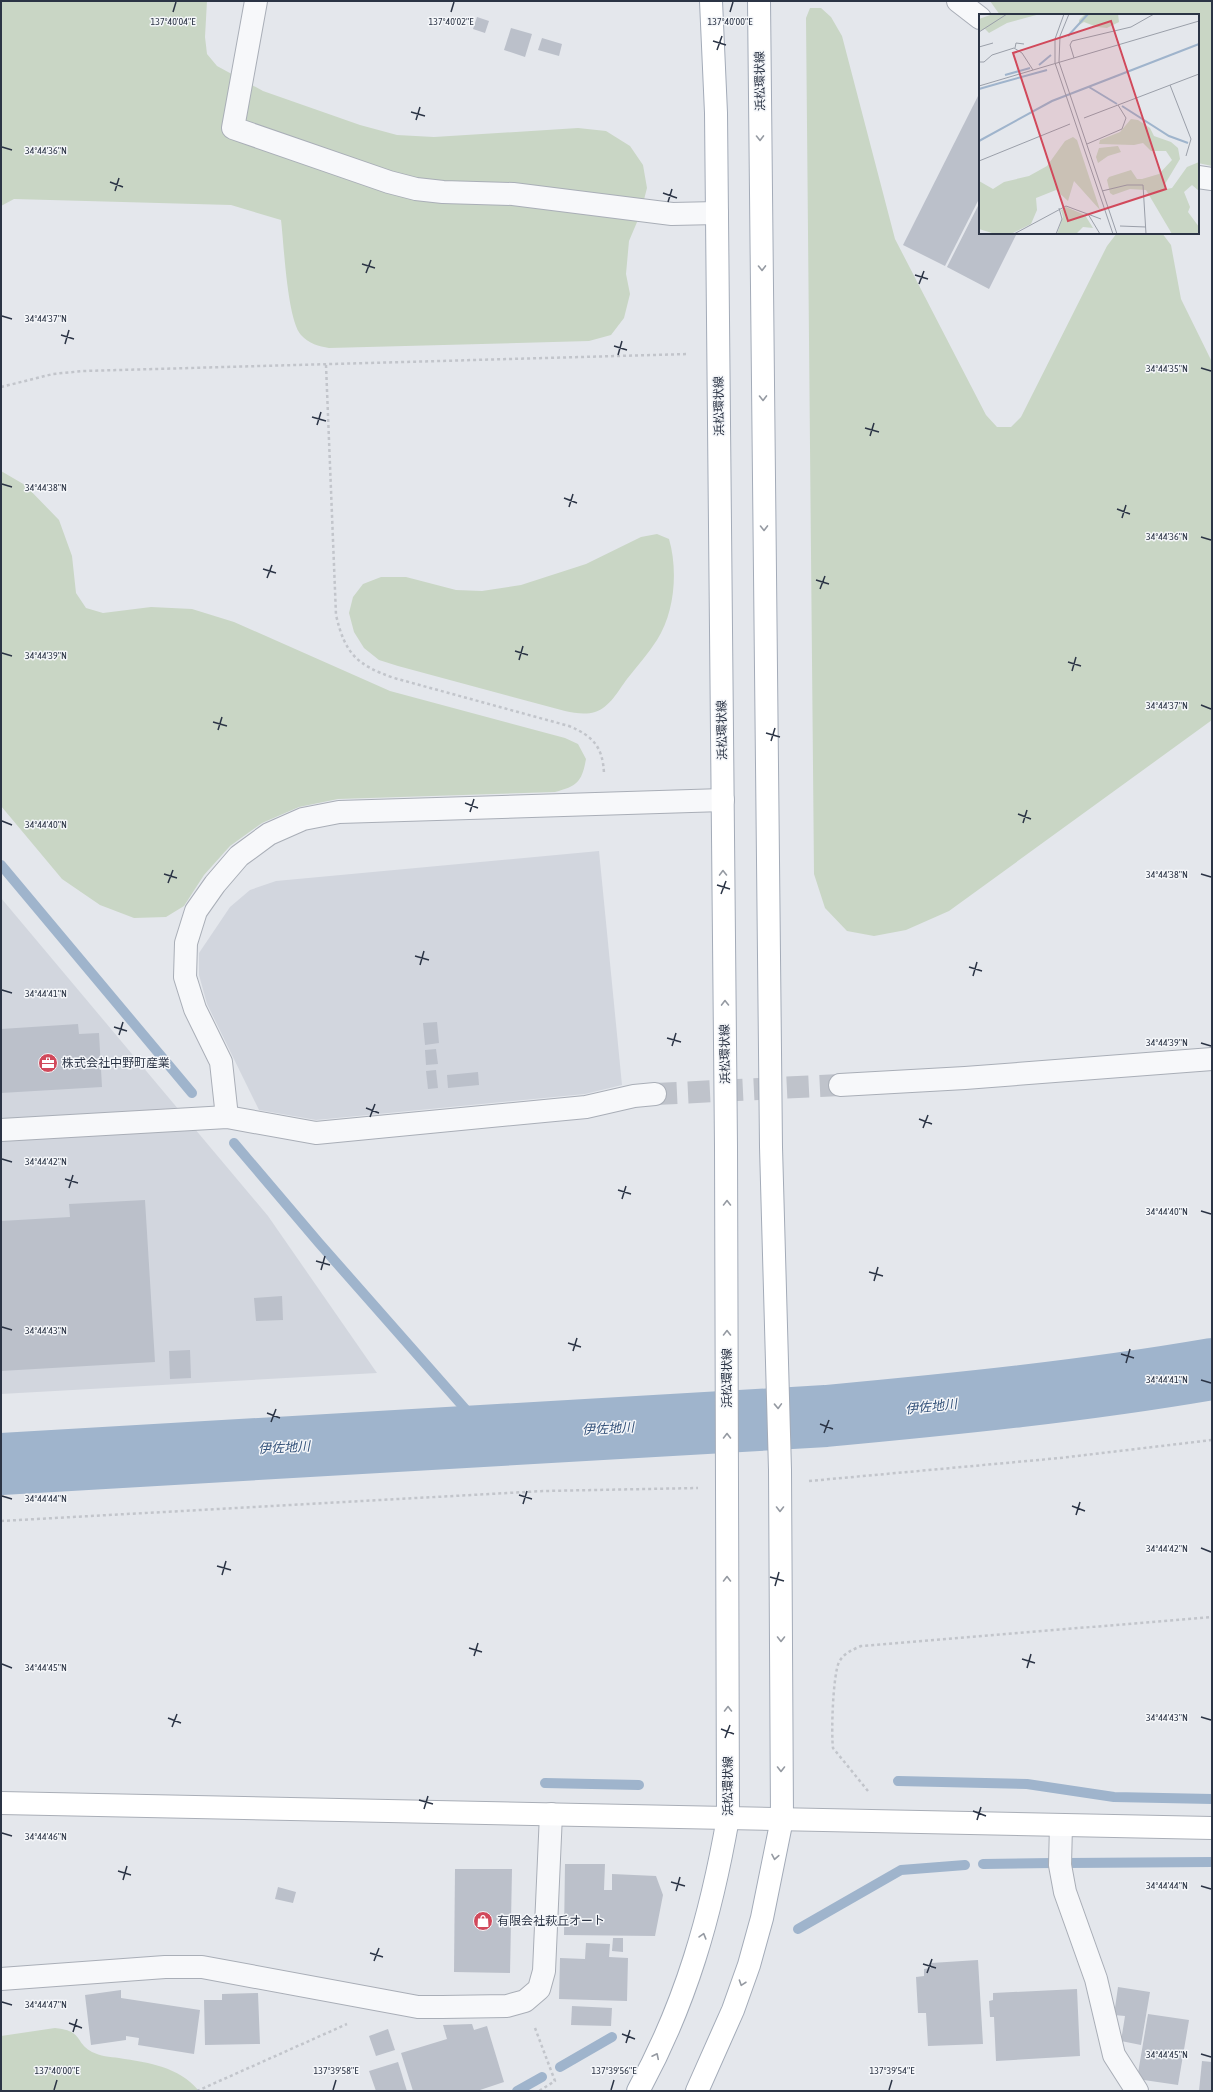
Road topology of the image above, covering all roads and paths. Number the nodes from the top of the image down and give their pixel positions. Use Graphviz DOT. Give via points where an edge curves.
graph roads {
  1 [pos="256,1"];
  2 [pos="711,1"];
  3 [pos="759,1"];
  4 [pos="960,2"];
  5 [pos="979,17"];
  6 [pos="1199,177"];
  7 [pos="1212,179"];
  8 [pos="716,213"];
  9 [pos="718,353"];
  10 [pos="326,364"];
  11 [pos="1,387"];
  12 [pos="723,800"];
  13 [pos="605,804"];
  14 [pos="1212,1059"];
  15 [pos="840,1085"];
  16 [pos="655,1094"];
  17 [pos="227,1117"];
  18 [pos="1,1130"];
  19 [pos="1212,1440"];
  20 [pos="780,1476"];
  21 [pos="727,1481"];
  22 [pos="1,1521"];
  23 [pos="1212,1617"];
  24 [pos="1,1803"];
  25 [pos="551,1814"];
  26 [pos="728,1818"];
  27 [pos="782,1819"];
  28 [pos="870,1820"];
  29 [pos="1061,1825"];
  30 [pos="1212,1828"];
  31 [pos="1,1979"];
  32 [pos="525,2001"];
  33 [pos="351,2023"];
  34 [pos="197,2091"];
  35 [pos="539,2091"];
  36 [pos="638,2091"];
  37 [pos="697,2091"];
  38 [pos="1138,2091"];
  1 -- 8 [label="street" via="233,128 389,182 416,188 443,192 513,194 672,214"];
  2 -- 8 [label="main road, 浜松環状線" via="716,113"];
  3 -- 20 [label="main road, 浜松環状線, one-way" via="771,1147"];
  4 -- 5 [label="street"];
  6 -- 7 [label="street"];
  8 -- 9 [label="main road, 浜松環状線"];
  9 -- 10 [label="path"];
  9 -- 12 [label="main road, 浜松環状線"];
  10 -- 11 [label="path" via="83,370 53,374"];
  10 -- 13 [label="path" via="336,615 341,637 354,657 372,671 586,733 599,747 604,765"];
  12 -- 13 [label="street"];
  21 -- 12 [label="main road, 浜松環状線, one-way"];
  13 -- 17 [label="street" via="339,812 303,819 269,834 239,856 196,911 186,943 185,977 195,1009 221,1062"];
  14 -- 15 [label="street"];
  16 -- 17 [label="street" via="586,1107 316,1132"];
  17 -- 18 [label="street"];
  19 -- 20 [label="path" via="1060,1458"];
  20 -- 27 [label="main road, 浜松環状線, one-way"];
  21 -- 22 [label="path"];
  26 -- 21 [label="main road, 浜松環状線, one-way"];
  23 -- 28 [label="path" via="861,1646 848,1651 839,1662 836,1676 833,1748 870,1794"];
  24 -- 25 [label="main road"];
  25 -- 26 [label="main road"];
  25 -- 32 [label="street" via="544,1971 538,1988"];
  26 -- 27 [label="main road"];
  36 -- 26 [label="main road, 浜松環状線, one-way" via="667,2034 699,1949 711,1906"];
  27 -- 28 [label="main road"];
  27 -- 37 [label="main road, 浜松環状線, one-way" via="762,1918 749,1965 733,2010"];
  28 -- 29 [label="main road"];
  29 -- 30 [label="main road"];
  29 -- 38 [label="street" via="1060,1865 1065,1892 1096,1979 1114,2055"];
  31 -- 32 [label="street" via="165,1967 202,1967 418,2007 507,2006"];
  32 -- 35 [label="path" via="554,2081"];
  33 -- 34 [label="path"];
}
